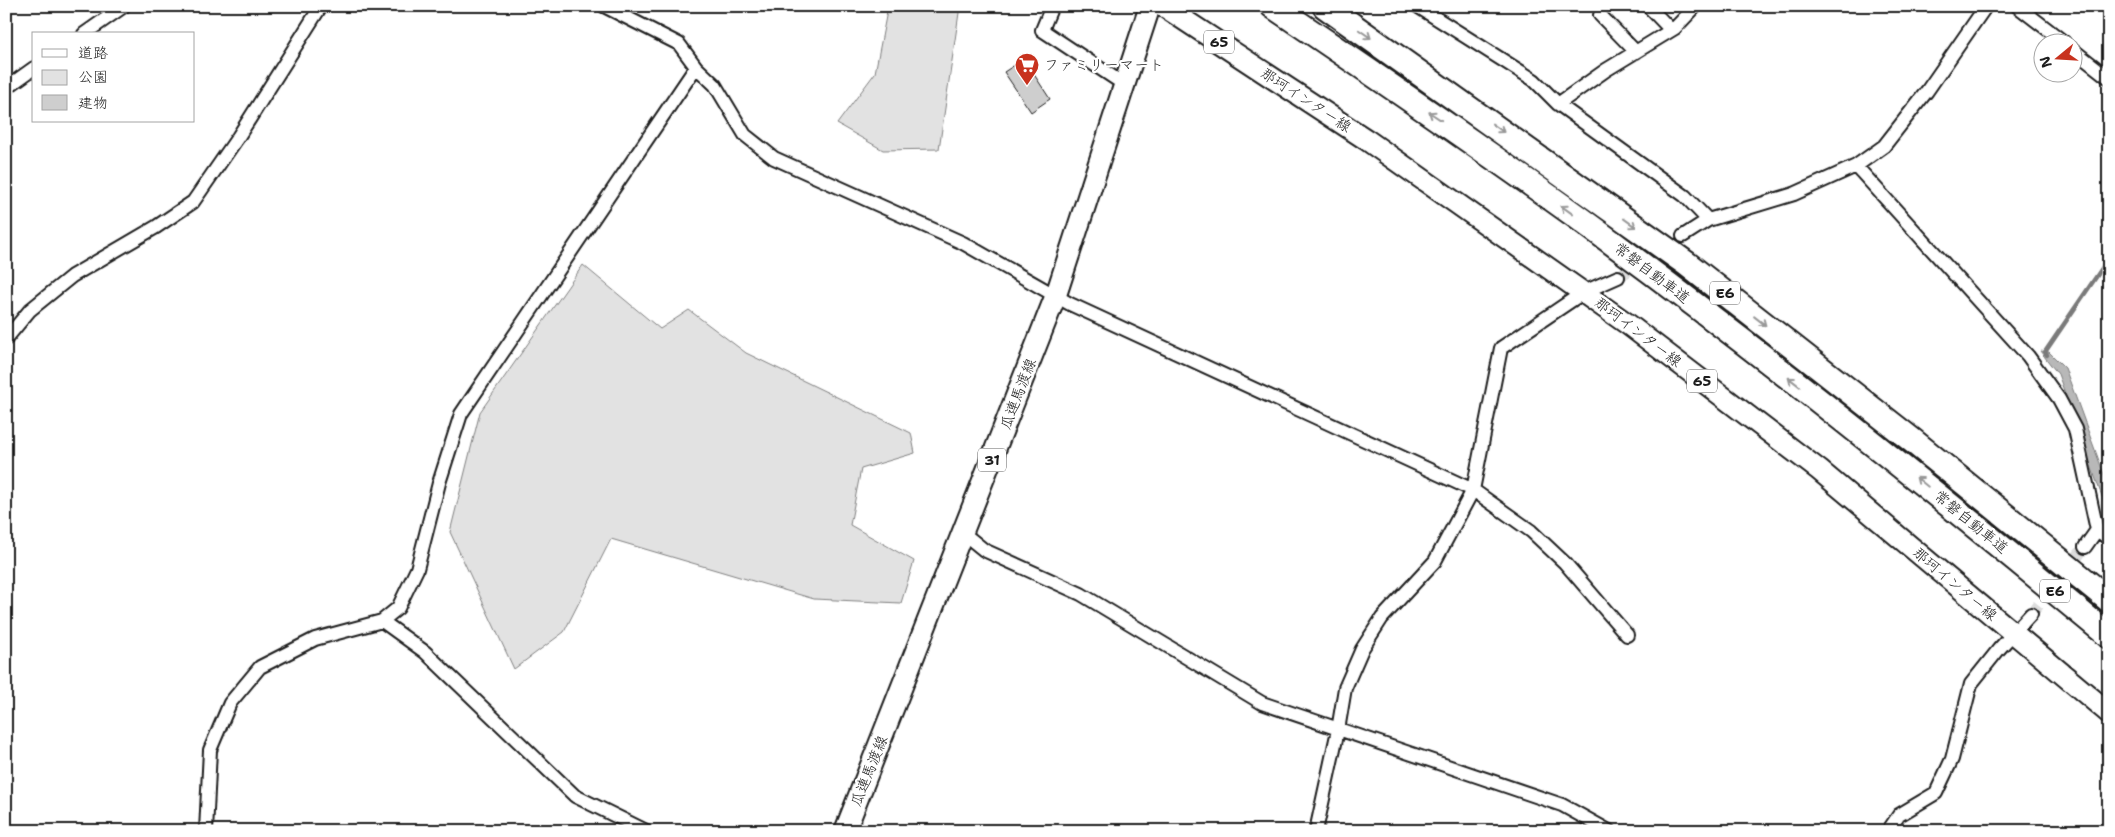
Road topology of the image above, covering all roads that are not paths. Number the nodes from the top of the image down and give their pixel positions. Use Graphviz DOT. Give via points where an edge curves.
graph roads {
  1 [pos="124,6"];
  2 [pos="604,6"];
  3 [pos="1052,6"];
  4 [pos="1150,6"];
  5 [pos="1163,6"];
  6 [pos="1273,6"];
  7 [pos="1325,6"];
  8 [pos="1417,6"];
  9 [pos="1648,6"];
  10 [pos="1696,6"];
  11 [pos="1986,6"];
  12 [pos="2017,6"];
  13 [pos="318,7"];
  14 [pos="1600,15"];
  15 [pos="1672,30"];
  16 [pos="87,32"];
  17 [pos="2051,32"];
  18 [pos="1636,52"];
  19 [pos="2082,57"];
  20 [pos="696,67"];
  21 [pos="32,69"];
  22 [pos="2109,78"];
  23 [pos="1126,85"];
  24 [pos="6,88"];
  25 [pos="1558,104"];
  26 [pos="1856,166"];
  27 [pos="1708,220"];
  28 [pos="1683,236"];
  29 [pos="1618,277"];
  30 [pos="1584,292"];
  31 [pos="1056,295"];
  32 [pos="6,338"];
  33 [pos="1473,490"];
  34 [pos="2097,530"];
  35 [pos="963,533"];
  36 [pos="2109,539"];
  37 [pos="2000,546"];
  38 [pos="2085,547"];
  39 [pos="2109,600"];
  40 [pos="2031,614"];
  41 [pos="382,621"];
  42 [pos="2015,633"];
  43 [pos="1627,635"];
  44 [pos="2109,636"];
  45 [pos="2109,642"];
  46 [pos="2109,713"];
  47 [pos="1338,730"];
  48 [pos="206,831"];
  49 [pos="646,831"];
  50 [pos="845,831"];
  51 [pos="1316,831"];
  52 [pos="1609,831"];
  53 [pos="1888,831"];
  1 -- 16 [label="street"];
  2 -- 20 [label="street" via="679,44"];
  3 -- 23 [label="street" via="1042,30"];
  4 -- 23 [label="main road, 瓜連馬渡線 / 31"];
  5 -- 30 [label="main road, 那珂インター線 / 65" via="1367,140"];
  37 -- 6 [label="highway, 常磐自動車道 / E6, one-way" via="1608,240 1461,133"];
  7 -- 39 [label="highway, 常磐自動車道 / E6, one-way" via="1687,264 1914,441"];
  8 -- 25 [label="street" via="1534,80"];
  9 -- 15 [label="street"];
  10 -- 15 [label="street"];
  11 -- 26 [label="street" via="1884,146"];
  12 -- 17 [label="street"];
  13 -- 32 [label="street" via="238,137 193,202 72,276 30,310"];
  14 -- 18 [label="street"];
  15 -- 18 [label="street"];
  18 -- 25 [label="street"];
  19 -- 22 [label="street"];
  20 -- 31 [label="street" via="715,85 745,134 774,158 963,243"];
  20 -- 41 [label="street" via="461,414 417,568 398,608"];
  21 -- 24 [label="street"];
  23 -- 31 [label="main road, 瓜連馬渡線 / 31"];
  25 -- 27 [label="street" via="1685,196"];
  26 -- 27 [label="street" via="1794,194"];
  26 -- 34 [label="street" via="2028,356 2060,399 2075,429"];
  27 -- 28 [label="street"];
  29 -- 30 [label="street"];
  30 -- 33 [label="street" via="1501,348"];
  30 -- 42 [label="main road, 那珂インター線 / 65" via="1819,470"];
  31 -- 33 [label="street"];
  31 -- 35 [label="main road, 瓜連馬渡線 / 31"];
  33 -- 43 [label="street" via="1531,531 1565,563"];
  33 -- 47 [label="street" via="1435,561 1382,618 1362,648 1344,688"];
  34 -- 36 [label="street"];
  34 -- 38 [label="street"];
  35 -- 47 [label="street" via="984,550 1081,594 1262,703"];
  35 -- 50 [label="main road, 瓜連馬渡線 / 31"];
  37 -- 44 [label="highway, 常磐自動車道 / E6"];
  37 -- 45 [label="highway"];
  40 -- 42 [label="street"];
  41 -- 48 [label="street" via="314,639 260,667 230,703 210,750"];
  41 -- 49 [label="street" via="425,652 575,796"];
  42 -- 46 [label="main road, 那珂インター線 / 65"];
  42 -- 53 [label="street" via="1971,684 1952,759 1936,793 1899,815"];
  47 -- 51 [label="street"];
  47 -- 52 [label="street" via="1562,805"];
}
